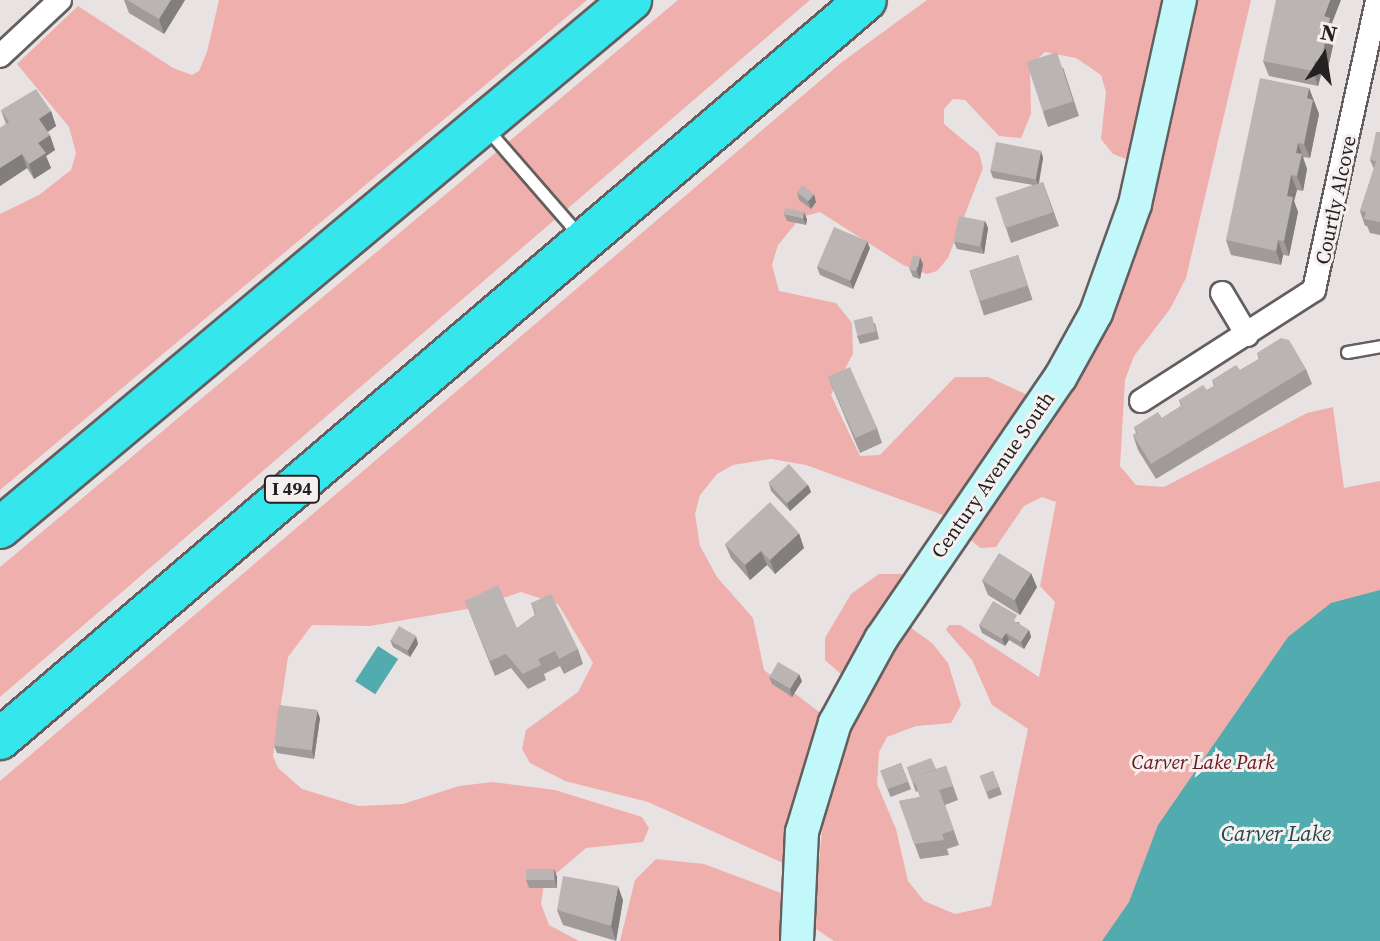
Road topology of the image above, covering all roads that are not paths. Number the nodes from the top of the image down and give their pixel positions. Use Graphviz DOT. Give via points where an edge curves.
graph roads {
  1 [pos="60,0"];
  2 [pos="631,0"];
  3 [pos="866,0"];
  4 [pos="1180,0"];
  5 [pos="1377,0"];
  6 [pos="0,56"];
  7 [pos="483,124"];
  8 [pos="584,240"];
  9 [pos="1222,293"];
  10 [pos="1247,335"];
  11 [pos="1380,346"];
  12 [pos="1347,352"];
  13 [pos="1141,401"];
  14 [pos="0,528"];
  15 [pos="0,739"];
  16 [pos="797,941"];
  1 -- 6 [label="street"];
  2 -- 7 [label="highway"];
  3 -- 8 [label="highway, I 494"];
  4 -- 16 [label="street, Century Avenue South" via="1135,204 1096,313 1060,378 881,639 835,723 802,832"];
  5 -- 10 [label="street, Courtly Alcove" via="1317,283 1303,301"];
  7 -- 8 [label="lane"];
  7 -- 14 [label="highway"];
  8 -- 15 [label="highway, I 494"];
  9 -- 10 [label="street"];
  10 -- 13 [label="street, Courtly Alcove"];
  11 -- 12 [label="lane"];
}
